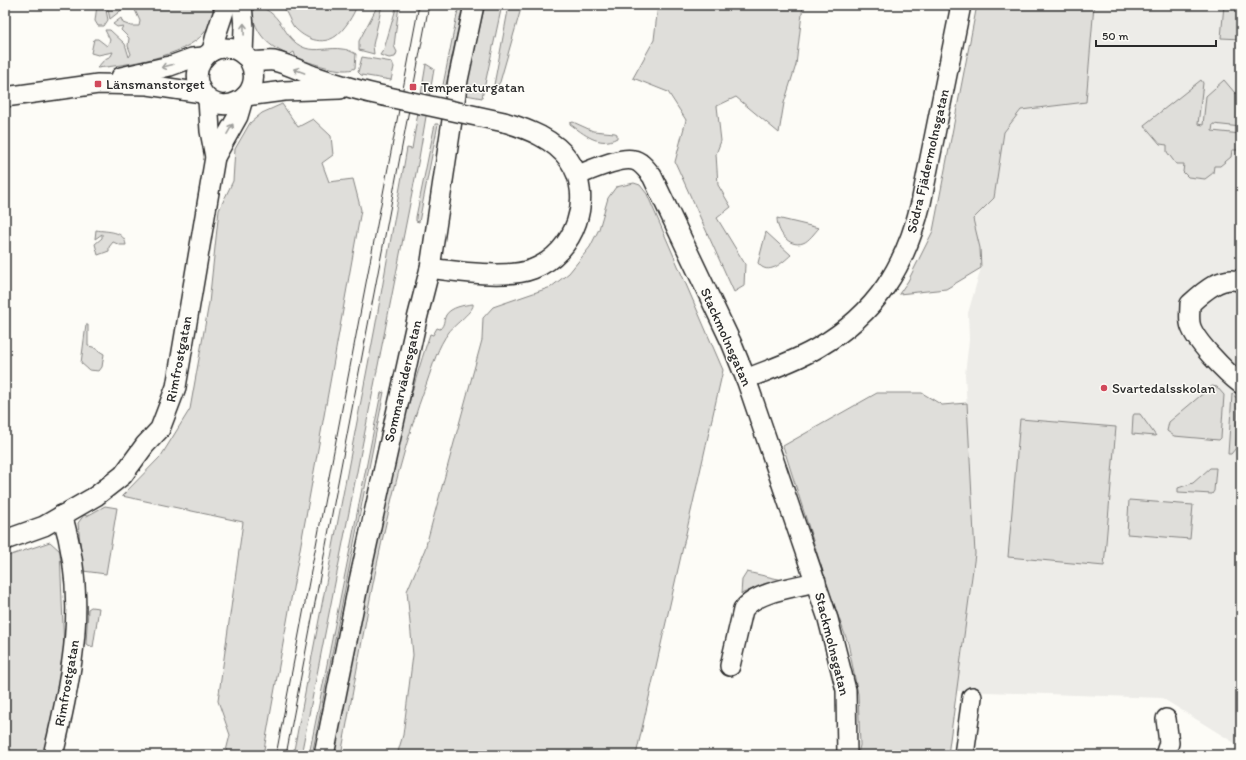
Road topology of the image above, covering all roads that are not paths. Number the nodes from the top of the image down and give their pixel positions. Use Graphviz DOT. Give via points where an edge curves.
graph roads {
  1 [pos="226,5"];
  2 [pos="242,5"];
  3 [pos="474,5"];
  4 [pos="961,5"];
  5 [pos="208,54"];
  6 [pos="246,57"];
  7 [pos="98,84"];
  8 [pos="349,89"];
  9 [pos="205,96"];
  10 [pos="5,97"];
  11 [pos="245,97"];
  12 [pos="214,157"];
  13 [pos="578,175"];
  14 [pos="430,268"];
  15 [pos="1241,282"];
  16 [pos="746,379"];
  17 [pos="1241,384"];
  18 [pos="62,515"];
  19 [pos="5,540"];
  20 [pos="816,582"];
  21 [pos="730,666"];
  22 [pos="972,696"];
  23 [pos="1166,719"];
  24 [pos="53,755"];
  25 [pos="324,755"];
  26 [pos="847,755"];
  27 [pos="964,755"];
  28 [pos="1165,755"];
  1 -- 5 [label="street"];
  6 -- 2 [label="street, one-way"];
  3 -- 14 [label="street, Sommarvädersgatan" via="453,108"];
  4 -- 16 [label="street, Södra Fjädermolnsgatan" via="920,209 893,278 854,322 824,344"];
  5 -- 6 [label="street" via="228,48"];
  5 -- 7 [label="street, one-way"];
  5 -- 9 [label="street" via="199,65 197,74 198,84"];
  8 -- 6 [label="street, one-way" via="274,61"];
  6 -- 11 [label="street" via="253,69 254,79 252,88"];
  7 -- 9 [label="street" via="148,85"];
  7 -- 10 [label="street"];
  8 -- 11 [label="street" via="284,91"];
  8 -- 13 [label="street, bridge" via="528,129 559,149"];
  9 -- 11 [label="street" via="226,105"];
  9 -- 12 [label="street, Rimfrostgatan"];
  12 -- 11 [label="street, Rimfrostgatan, one-way" via="238,116"];
  12 -- 18 [label="street, Rimfrostgatan" via="176,387 160,429 123,476 96,496"];
  13 -- 14 [label="street" via="582,191 575,227 565,246 548,260 533,269 516,273 479,273"];
  13 -- 16 [label="street, Stackmolnsgatan" via="623,160 634,160 645,166 731,342"];
  14 -- 25 [label="street, Sommarvädersgatan" via="359,581"];
  15 -- 17 [label="street" via="1227,280 1204,290 1190,304 1190,324 1203,346"];
  16 -- 20 [label="street, Stackmolnsgatan"];
  18 -- 19 [label="street, Rimfrostgatan" via="44,526"];
  18 -- 24 [label="street, Rimfrostgatan" via="68,533 74,575 76,635 67,697"];
  20 -- 21 [label="street, Stackmolnsgatan" via="759,597 748,603 743,610"];
  20 -- 26 [label="street, Stackmolnsgatan" via="846,690"];
  22 -- 27 [label="street"];
  23 -- 28 [label="street" via="1169,743"];
}
